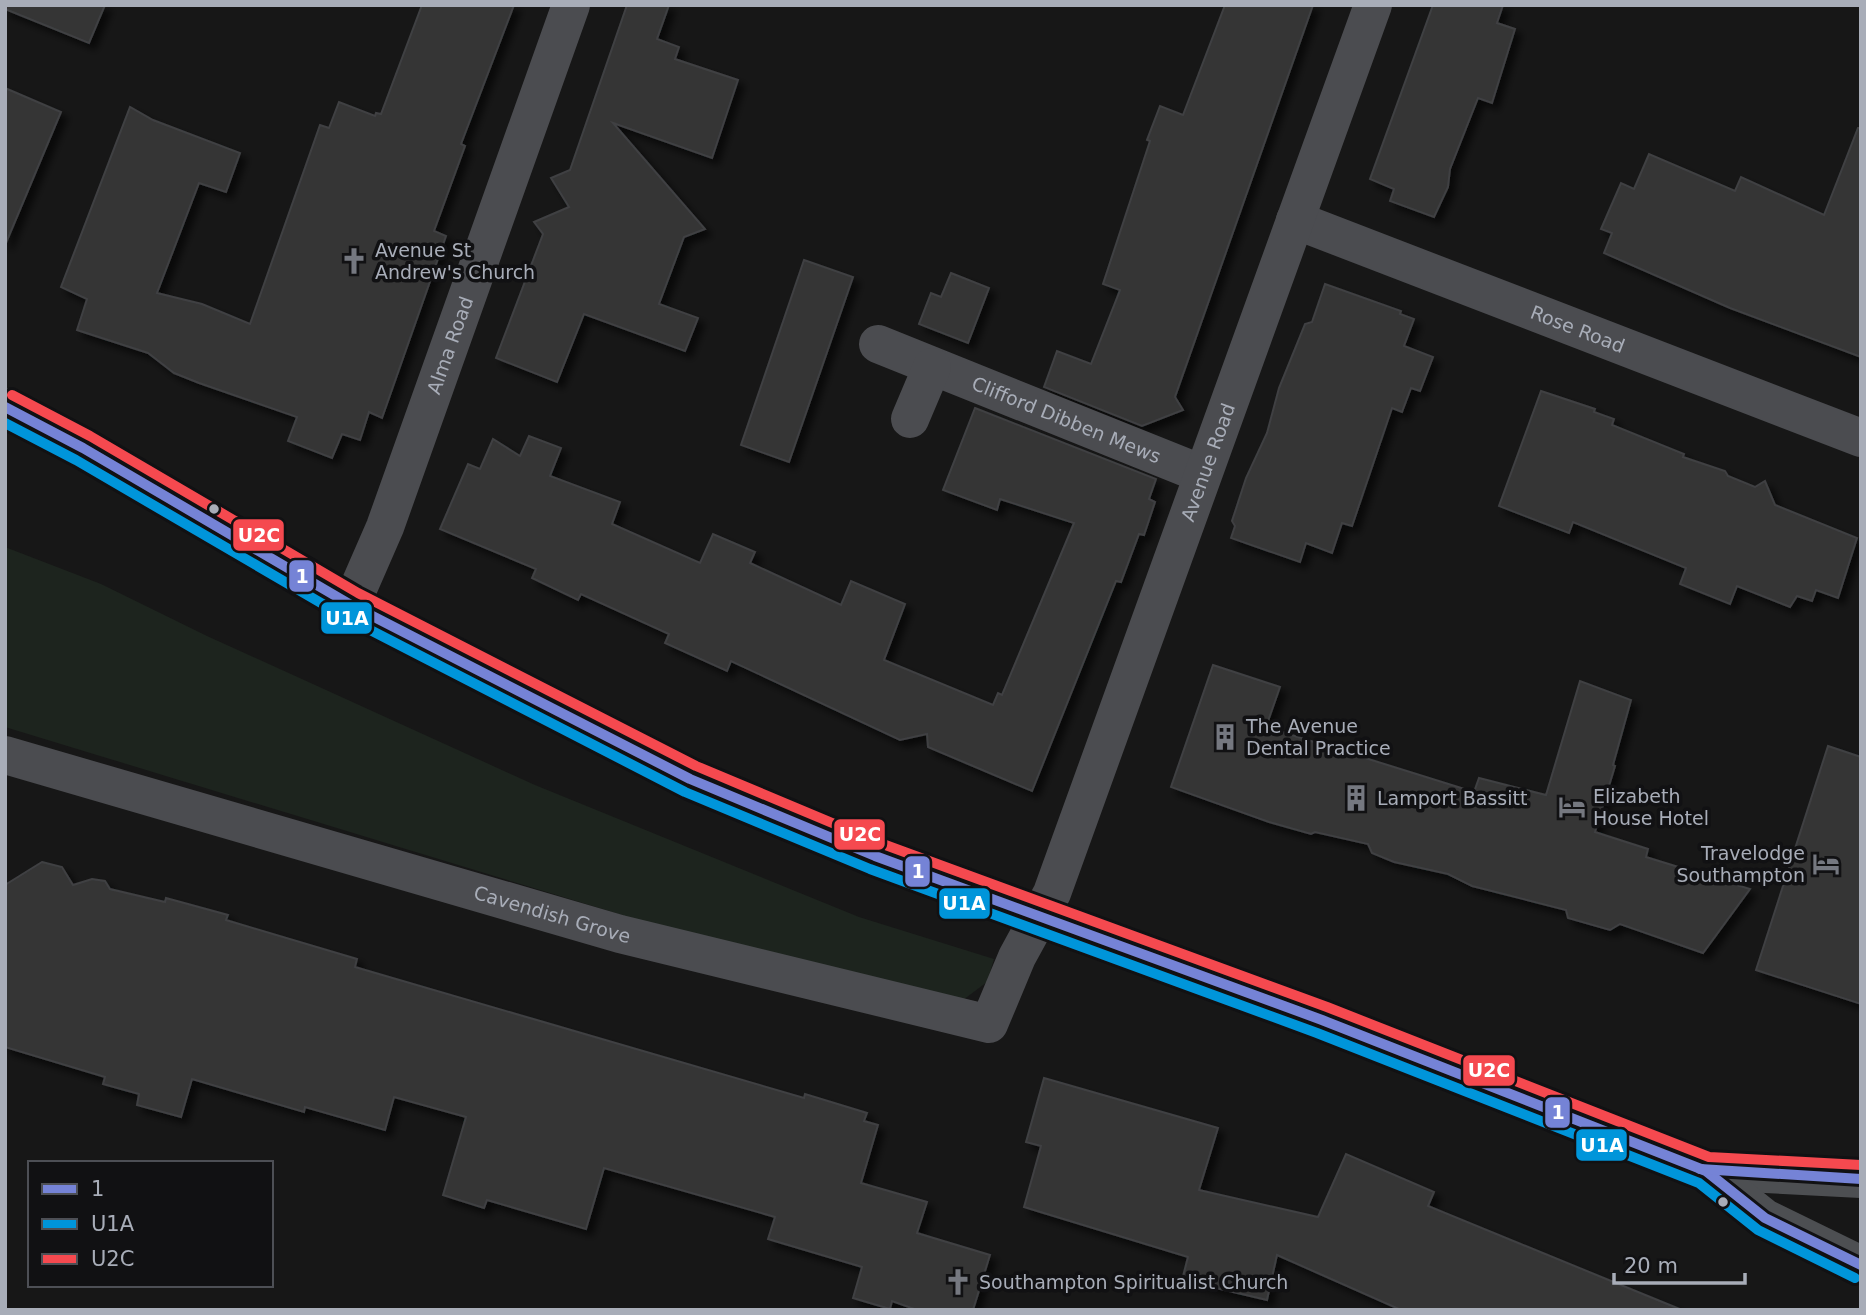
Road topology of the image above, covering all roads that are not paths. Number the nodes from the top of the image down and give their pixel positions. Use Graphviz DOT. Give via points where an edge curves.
graph roads {
  1 [pos="572,5"];
  2 [pos="1373,5"];
  3 [pos="1295,220"];
  4 [pos="878,344"];
  5 [pos="932,366"];
  6 [pos="5,407"];
  7 [pos="910,419"];
  8 [pos="1861,438"];
  9 [pos="1202,474"];
  10 [pos="351,605"];
  11 [pos="5,755"];
  12 [pos="1040,917"];
  13 [pos="1706,1171"];
  14 [pos="1861,1179"];
  15 [pos="1861,1265"];
  1 -- 10 [label="street, Alma Road" via="385,527"];
  2 -- 3 [label="street, Avenue Road"];
  3 -- 8 [label="street, Rose Road"];
  3 -- 9 [label="street, Avenue Road"];
  4 -- 5 [label="street, Clifford Dibben Mews"];
  5 -- 7 [label="street"];
  5 -- 9 [label="street, Clifford Dibben Mews"];
  6 -- 10 [label="main road"];
  9 -- 12 [label="street, Avenue Road"];
  10 -- 12 [label="main road" via="690,779 875,856"];
  11 -- 12 [label="street, Cavendish Grove" via="620,934 989,1024 1017,957"];
  12 -- 13 [label="main road" via="1322,1020"];
  13 -- 14 [label="main road"];
  13 -- 15 [label="main road" via="1765,1218"];
}
